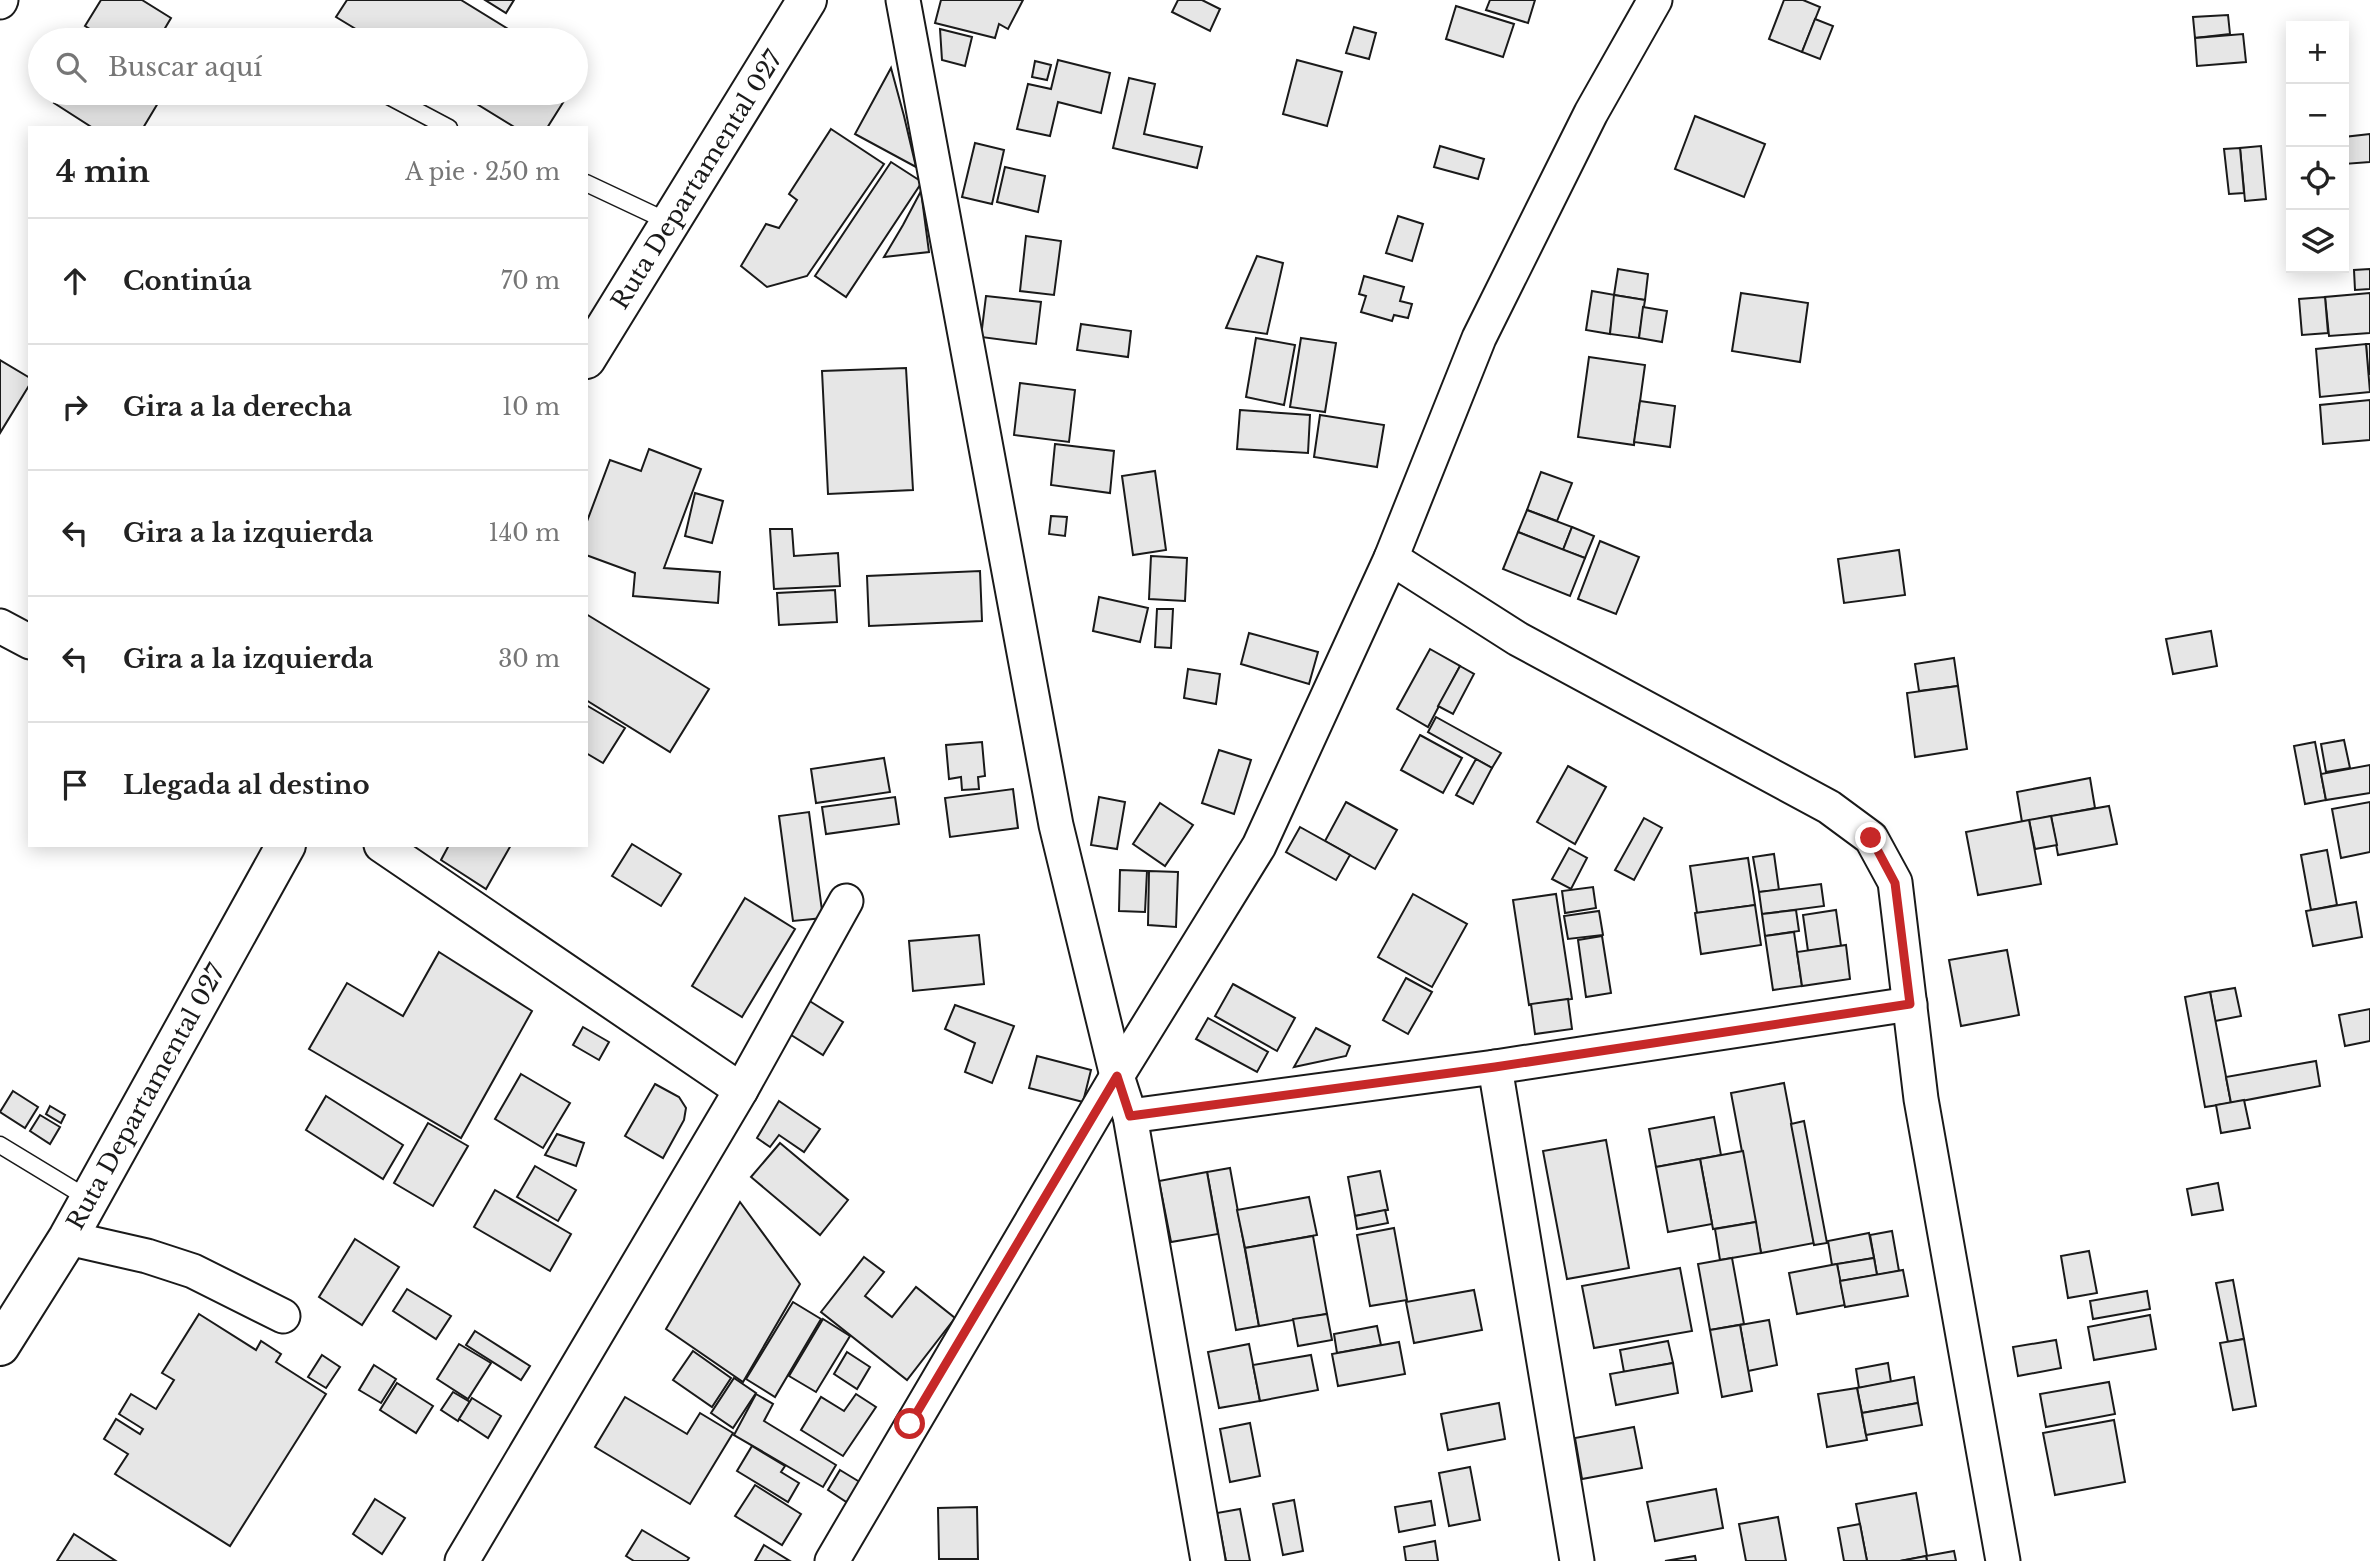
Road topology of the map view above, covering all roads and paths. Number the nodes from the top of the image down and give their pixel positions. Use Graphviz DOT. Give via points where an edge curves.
graph roads {
  1 [pos="807,0"];
  2 [pos="903,0"];
  3 [pos="1655,0"];
  4 [pos="406,105"];
  5 [pos="445,126"];
  6 [pos="588,184"];
  7 [pos="671,223"];
  8 [pos="588,356"];
  9 [pos="1391,558"];
  10 [pos="0,626"];
  11 [pos="28,641"];
  12 [pos="285,847"];
  13 [pos="384,847"];
  14 [pos="846,901"];
  15 [pos="1910,1004"];
  16 [pos="1495,1067"];
  17 [pos="1117,1076"];
  18 [pos="741,1090"];
  19 [pos="1130,1116"];
  20 [pos="0,1145"];
  21 [pos="89,1199"];
  22 [pos="68,1238"];
  23 [pos="283,1316"];
  24 [pos="0,1346"];
  25 [pos="462,1561"];
  26 [pos="832,1561"];
  27 [pos="1208,1561"];
  28 [pos="1577,1561"];
  29 [pos="2003,1561"];
  1 -- 7 [label="main road, Ruta Departamental 027"];
  2 -- 17 [label="street" via="1056,825"];
  3 -- 9 [label="street" via="1591,113 1479,338"];
  4 -- 5 [label="lane"];
  6 -- 7 [label="lane"];
  7 -- 8 [label="main road, Ruta Departamental 027"];
  9 -- 15 [label="street" via="1518,639 1829,807 1871,838 1895,883"];
  9 -- 17 [label="street" via="1259,846"];
  10 -- 11 [label="street"];
  12 -- 21 [label="main road, Ruta Departamental 027"];
  13 -- 18 [label="street"];
  14 -- 18 [label="street"];
  15 -- 16 [label="street"];
  15 -- 29 [label="street" via="1921,1099"];
  16 -- 19 [label="street"];
  16 -- 28 [label="street"];
  17 -- 19 [label="street"];
  17 -- 26 [label="street"];
  18 -- 25 [label="street"];
  19 -- 27 [label="street"];
  20 -- 21 [label="lane"];
  21 -- 22 [label="main road, Ruta Departamental 027"];
  22 -- 23 [label="street" via="193,1271"];
  22 -- 24 [label="main road, Ruta Departamental 027"];
}
